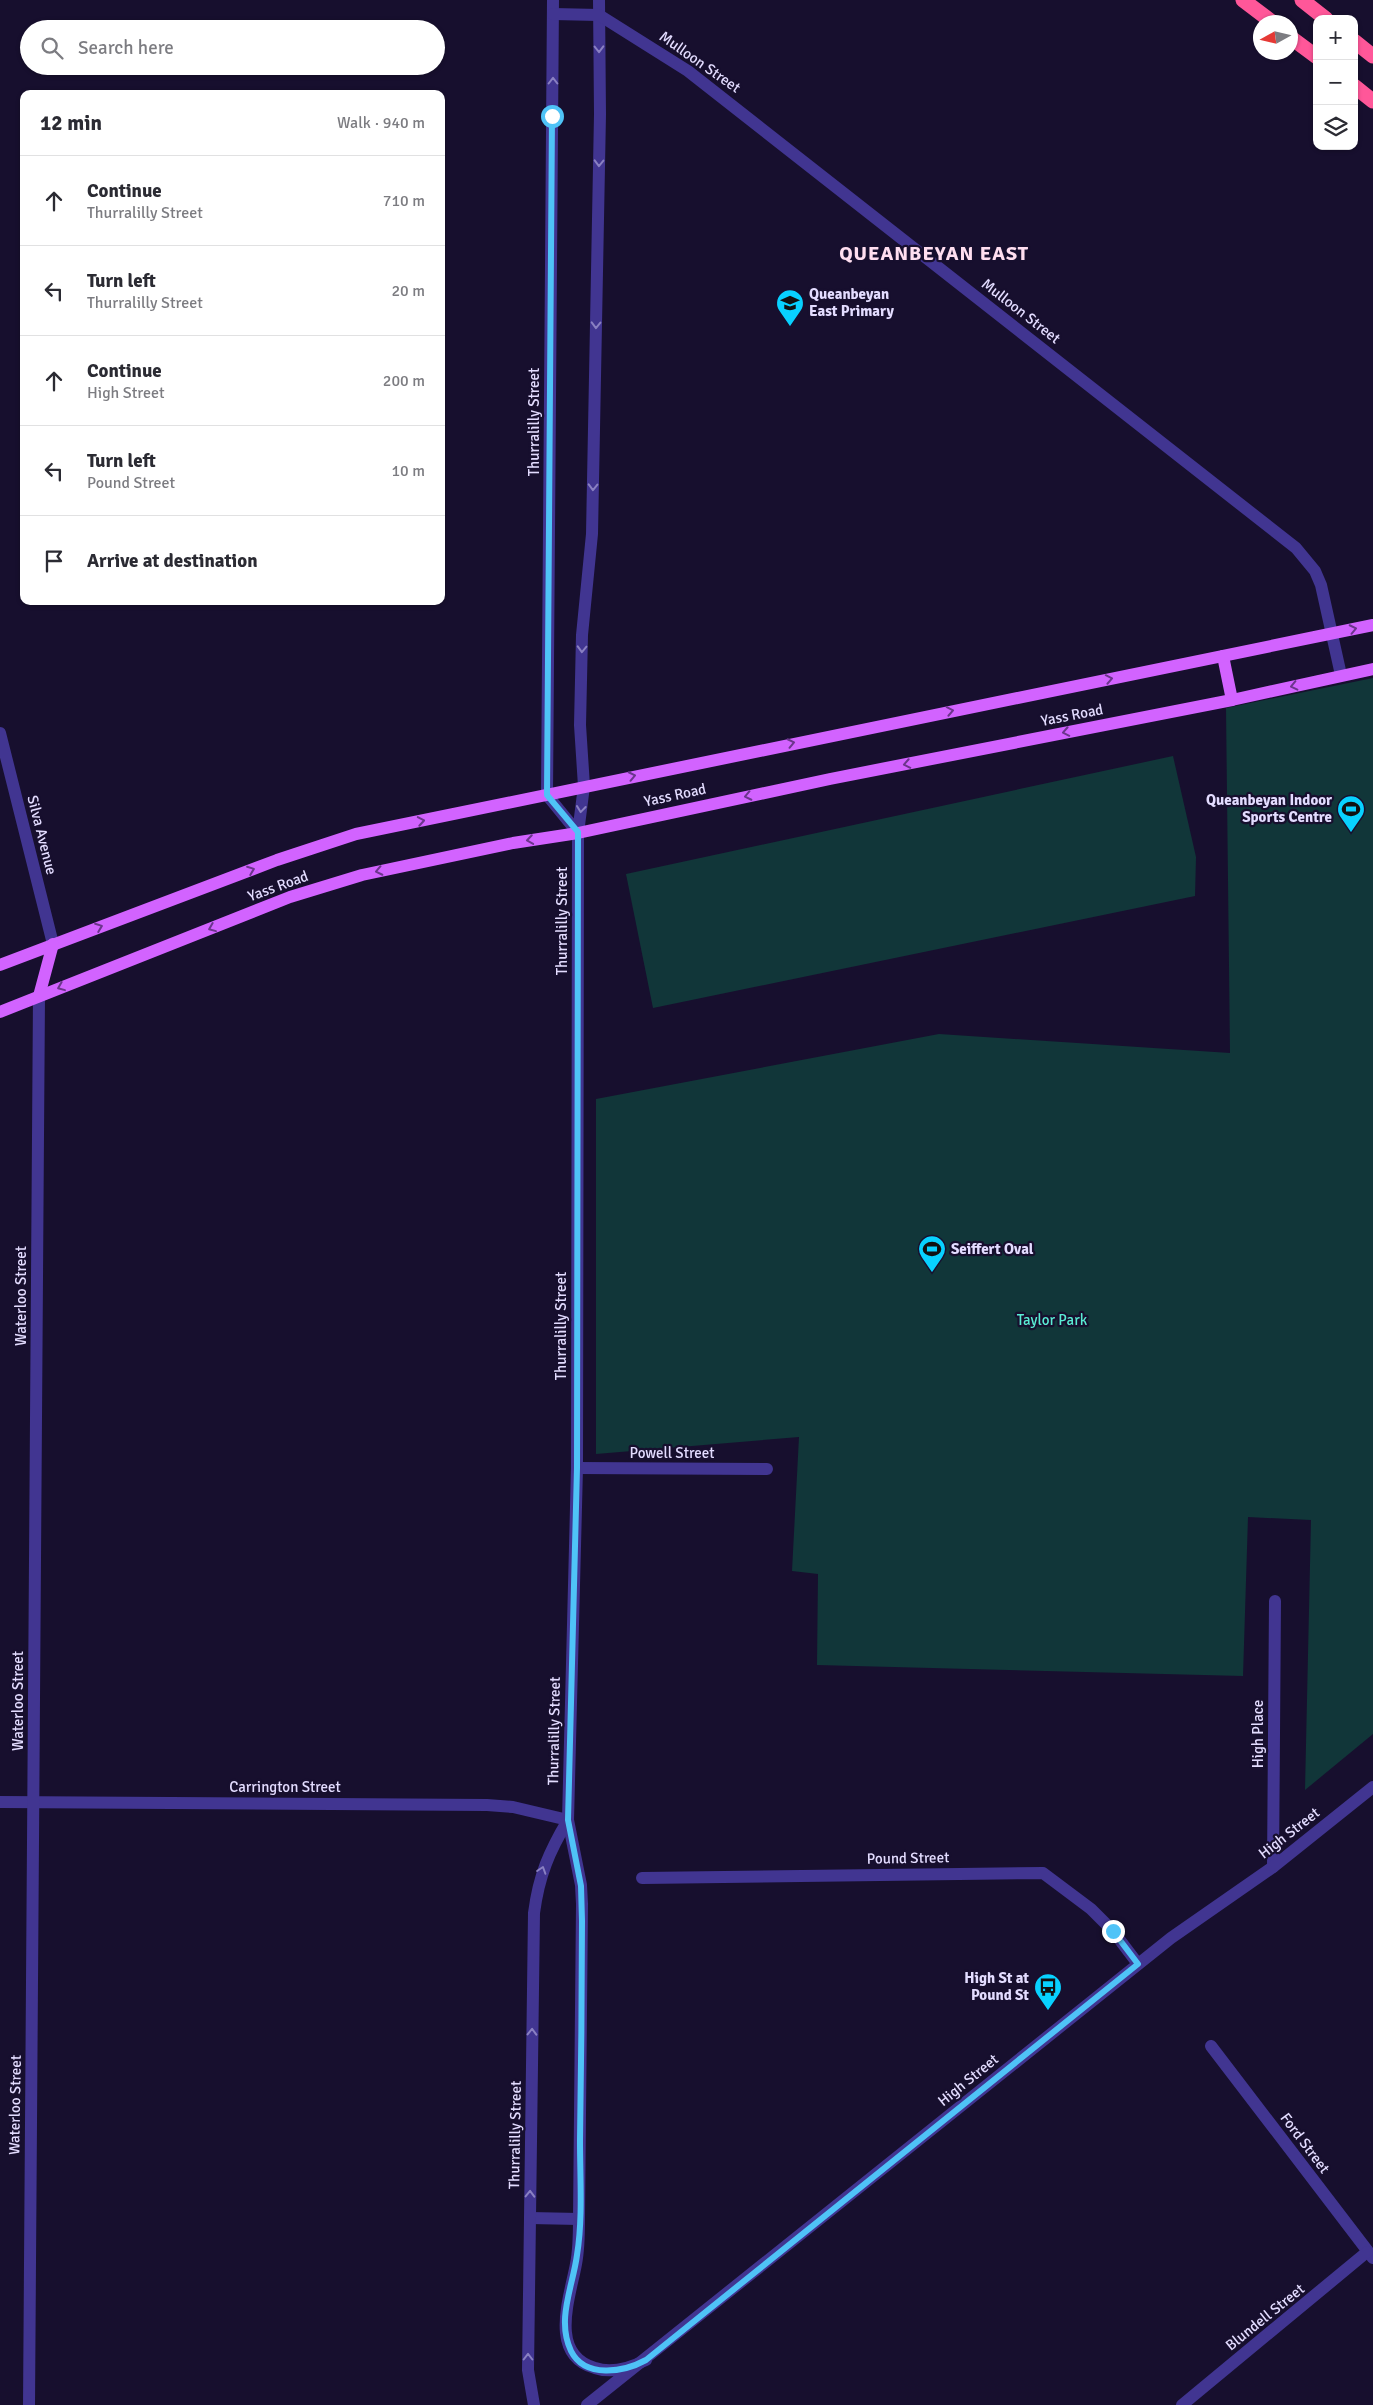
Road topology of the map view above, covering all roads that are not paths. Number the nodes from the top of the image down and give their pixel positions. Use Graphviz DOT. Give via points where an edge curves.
graph roads {
  1 [pos="553,0"];
  2 [pos="599,0"];
  3 [pos="1243,0"];
  4 [pos="1302,0"];
  5 [pos="553,14"];
  6 [pos="599,15"];
  7 [pos="1263,15"];
  8 [pos="1321,15"];
  9 [pos="1298,43"];
  10 [pos="1358,44"];
  11 [pos="1313,54"];
  12 [pos="1373,56"];
  13 [pos="1358,89"];
  14 [pos="1373,101"];
  15 [pos="1373,625"];
  16 [pos="1333,633"];
  17 [pos="1223,656"];
  18 [pos="1373,669"];
  19 [pos="1342,675"];
  20 [pos="1232,700"];
  21 [pos="0,733"];
  22 [pos="584,786"];
  23 [pos="547,795"];
  24 [pos="578,832"];
  25 [pos="53,944"];
  26 [pos="0,965"];
  27 [pos="39,996"];
  28 [pos="0,1012"];
  29 [pos="577,1468"];
  30 [pos="767,1469"];
  31 [pos="1275,1600"];
  32 [pos="1373,1787"];
  33 [pos="0,1802"];
  34 [pos="34,1802"];
  35 [pos="568,1820"];
  36 [pos="1274,1867"];
  37 [pos="642,1878"];
  38 [pos="1138,1964"];
  39 [pos="1211,2046"];
  40 [pos="530,2218"];
  41 [pos="579,2219"];
  42 [pos="1370,2255"];
  43 [pos="646,2360"];
  44 [pos="29,2405"];
  45 [pos="534,2405"];
  46 [pos="588,2405"];
  47 [pos="1182,2405"];
  1 -- 5 [label="street, Thurralilly Street"];
  2 -- 6 [label="street, Thurralilly Street"];
  3 -- 7 [label="highway"];
  4 -- 8 [label="highway"];
  5 -- 6 [label="street"];
  23 -- 5 [label="street, Thurralilly Street, one-way"];
  6 -- 16 [label="street, Mulloon Street" via="688,70 1296,548 1318,577"];
  6 -- 22 [label="street, Thurralilly Street, one-way" via="592,534 583,626 580,711"];
  9 -- 11 [label="highway"];
  10 -- 12 [label="highway"];
  13 -- 14 [label="highway"];
  16 -- 15 [label="main road, Yass Road, one-way"];
  16 -- 17 [label="main road, Yass Road"];
  16 -- 19 [label="street, Mulloon Street"];
  17 -- 20 [label="main road"];
  22 -- 17 [label="main road, Yass Road, one-way"];
  18 -- 19 [label="main road, Yass Road"];
  19 -- 20 [label="main road, Yass Road, one-way"];
  20 -- 24 [label="main road, Yass Road, one-way"];
  21 -- 25 [label="street, Silva Avenue"];
  22 -- 23 [label="main road, Yass Road"];
  22 -- 24 [label="street, Thurralilly Street, one-way"];
  23 -- 24 [label="street"];
  25 -- 23 [label="main road, Yass Road, one-way" via="320,844 389,826"];
  24 -- 27 [label="main road, Yass Road, one-way" via="362,875 290,897"];
  24 -- 29 [label="street, Thurralilly Street"];
  25 -- 26 [label="main road, Yass Road"];
  25 -- 27 [label="main road"];
  27 -- 28 [label="main road, Yass Road"];
  27 -- 34 [label="street, Waterloo Street"];
  29 -- 30 [label="street, Powell Street"];
  29 -- 35 [label="street, Thurralilly Street"];
  31 -- 36 [label="street, High Place"];
  32 -- 36 [label="street, High Street"];
  33 -- 34 [label="street, Carrington Street"];
  34 -- 35 [label="street, Carrington Street" via="487,1806 513,1807"];
  34 -- 44 [label="street, Waterloo Street"];
  40 -- 35 [label="street, Thurralilly Street, one-way" via="534,1913 545,1861"];
  35 -- 41 [label="street, Thurralilly Street" via="582,1904"];
  36 -- 38 [label="street, High Street"];
  37 -- 38 [label="street, Pound Street" via="1043,1873 1091,1909"];
  38 -- 43 [label="street, High Street"];
  39 -- 42 [label="street, Ford Street"];
  40 -- 41 [label="street"];
  45 -- 40 [label="street, Thurralilly Street, one-way" via="528,2370"];
  41 -- 43 [label="street, Thurralilly Street" via="578,2252 566,2319 567,2340 572,2353 586,2365 605,2370 625,2369"];
  42 -- 47 [label="street, Blundell Street"];
  43 -- 46 [label="street, High Street"];
}
